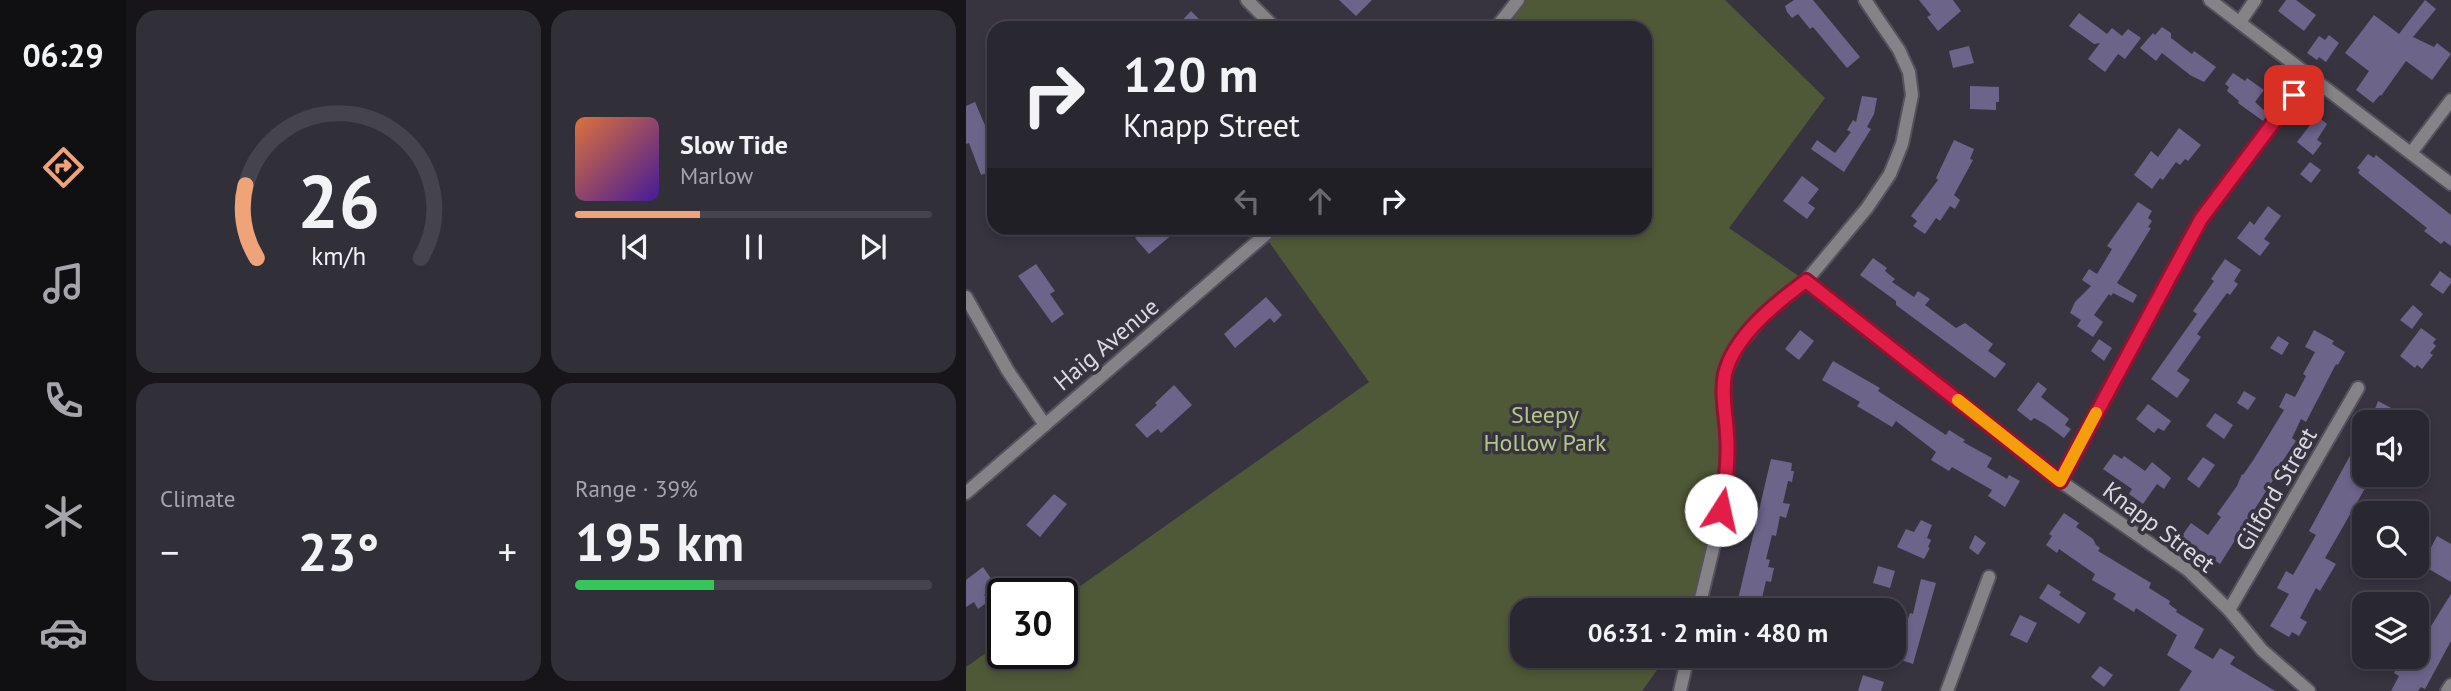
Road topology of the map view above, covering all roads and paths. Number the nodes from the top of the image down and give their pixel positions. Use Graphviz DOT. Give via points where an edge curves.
graph roads {
  1 [pos="1247,0"];
  2 [pos="1518,0"];
  3 [pos="1865,0"];
  4 [pos="2210,0"];
  5 [pos="2255,0"];
  6 [pos="1268,21"];
  7 [pos="1502,21"];
  8 [pos="2240,22"];
  9 [pos="2308,76"];
  10 [pos="2451,100"];
  11 [pos="2412,153"];
  12 [pos="2451,184"];
  13 [pos="1265,235"];
  14 [pos="1806,281"];
  15 [pos="966,298"];
  16 [pos="2358,388"];
  17 [pos="1045,425"];
  18 [pos="2060,481"];
  19 [pos="966,492"];
  20 [pos="1989,577"];
  21 [pos="1701,598"];
  22 [pos="2230,610"];
  23 [pos="1685,668"];
  24 [pos="2451,685"];
  25 [pos="1680,691"];
  26 [pos="1947,691"];
  27 [pos="2309,691"];
  28 [pos="2447,691"];
  1 -- 6 [label="street"];
  2 -- 7 [label="street"];
  3 -- 14 [label="street" via="1909,72 1910,106 1890,174"];
  4 -- 8 [label="street"];
  5 -- 8 [label="street"];
  8 -- 9 [label="street"];
  9 -- 11 [label="street"];
  9 -- 18 [label="street" via="2201,219"];
  10 -- 11 [label="street"];
  11 -- 12 [label="street"];
  13 -- 17 [label="street, Haig Avenue"];
  14 -- 18 [label="street, Knapp Street"];
  14 -- 21 [label="street" via="1765,314 1738,346 1726,373 1723,398 1728,462"];
  15 -- 17 [label="street"];
  16 -- 22 [label="street, Gilford Street"];
  17 -- 19 [label="street, Haig Avenue"];
  18 -- 22 [label="street, Knapp Street" via="2188,570"];
  20 -- 26 [label="street"];
  22 -- 27 [label="street, Knapp Street" via="2262,650"];
  23 -- 25 [label="street"];
  24 -- 28 [label="street"];
}
